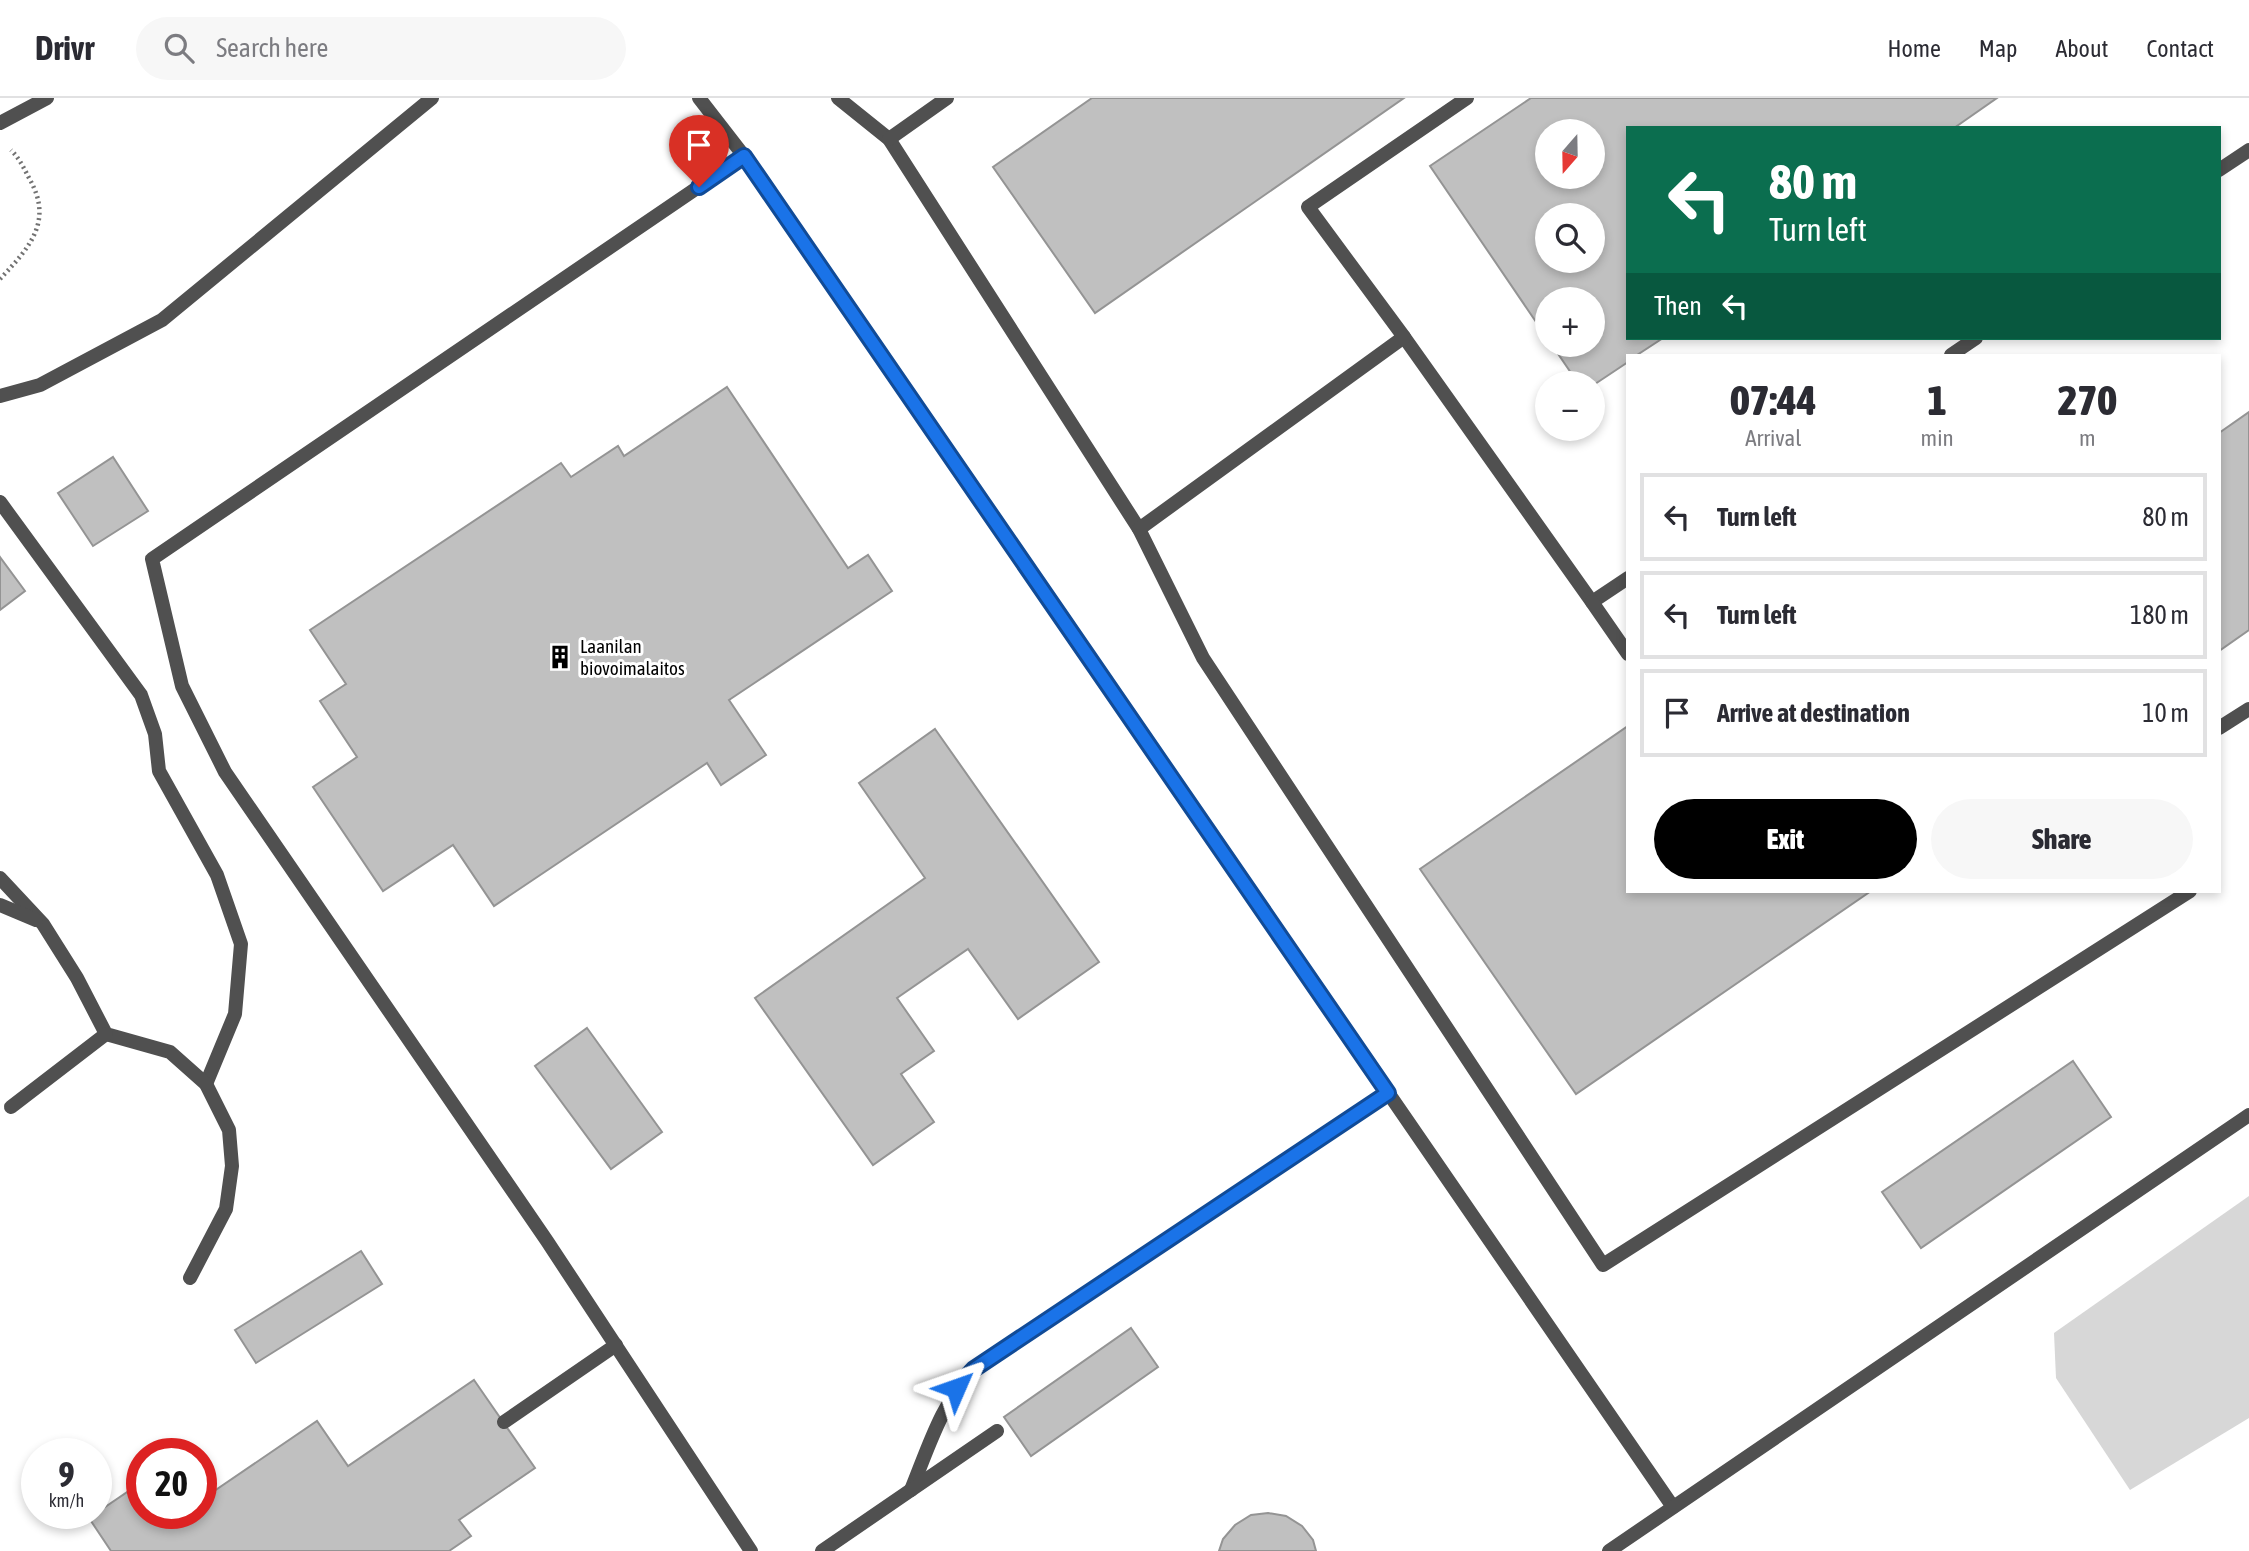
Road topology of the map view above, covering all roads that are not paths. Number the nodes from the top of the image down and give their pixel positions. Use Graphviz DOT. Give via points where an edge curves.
graph roads {
  1 [pos="47,98"];
  2 [pos="432,98"];
  3 [pos="699,98"];
  4 [pos="838,98"];
  5 [pos="947,98"];
  6 [pos="1467,98"];
  7 [pos="0,123"];
  8 [pos="889,139"];
  9 [pos="2249,150"];
  10 [pos="744,156"];
  11 [pos="2221,169"];
  12 [pos="1404,337"];
  13 [pos="1973,340"];
  14 [pos="1952,354"];
  15 [pos="0,397"];
  16 [pos="0,502"];
  17 [pos="1139,529"];
  18 [pos="1626,579"];
  19 [pos="1592,602"];
  20 [pos="1626,651"];
  21 [pos="2249,709"];
  22 [pos="2221,727"];
  23 [pos="0,878"];
  24 [pos="2187,893"];
  25 [pos="0,905"];
  26 [pos="43,924"];
  27 [pos="106,1034"];
  28 [pos="206,1084"];
  29 [pos="1388,1093"];
  30 [pos="11,1107"];
  31 [pos="2249,1115"];
  32 [pos="190,1278"];
  33 [pos="616,1345"];
  34 [pos="504,1422"];
  35 [pos="997,1431"];
  36 [pos="911,1490"];
  37 [pos="1672,1507"];
  38 [pos="751,1551"];
  39 [pos="822,1551"];
  40 [pos="1609,1551"];
  1 -- 7 [label="lane"];
  2 -- 15 [label="lane" via="162,320 40,385"];
  3 -- 10 [label="lane"];
  4 -- 8 [label="lane"];
  5 -- 8 [label="lane"];
  6 -- 12 [label="lane" via="1308,207"];
  8 -- 17 [label="lane"];
  9 -- 11 [label="lane"];
  10 -- 29 [label="lane"];
  10 -- 33 [label="lane" via="152,559 182,685 225,772"];
  12 -- 17 [label="lane"];
  12 -- 19 [label="lane"];
  13 -- 14 [label="lane"];
  16 -- 28 [label="lane" via="141,695 155,734 159,771 217,874 241,944 235,1014"];
  17 -- 24 [label="lane" via="1203,658 1603,1265"];
  18 -- 19 [label="lane"];
  19 -- 20 [label="lane"];
  21 -- 22 [label="lane"];
  23 -- 26 [label="lane"];
  25 -- 26 [label="lane"];
  26 -- 27 [label="lane"];
  27 -- 28 [label="lane" via="170,1052"];
  27 -- 30 [label="lane"];
  28 -- 32 [label="lane" via="229,1130 232,1166 226,1209"];
  29 -- 36 [label="lane" via="974,1369 942,1410"];
  29 -- 37 [label="lane"];
  31 -- 37 [label="lane"];
  33 -- 34 [label="lane"];
  33 -- 38 [label="lane"];
  35 -- 36 [label="lane"];
  36 -- 39 [label="lane"];
  37 -- 40 [label="lane"];
}
